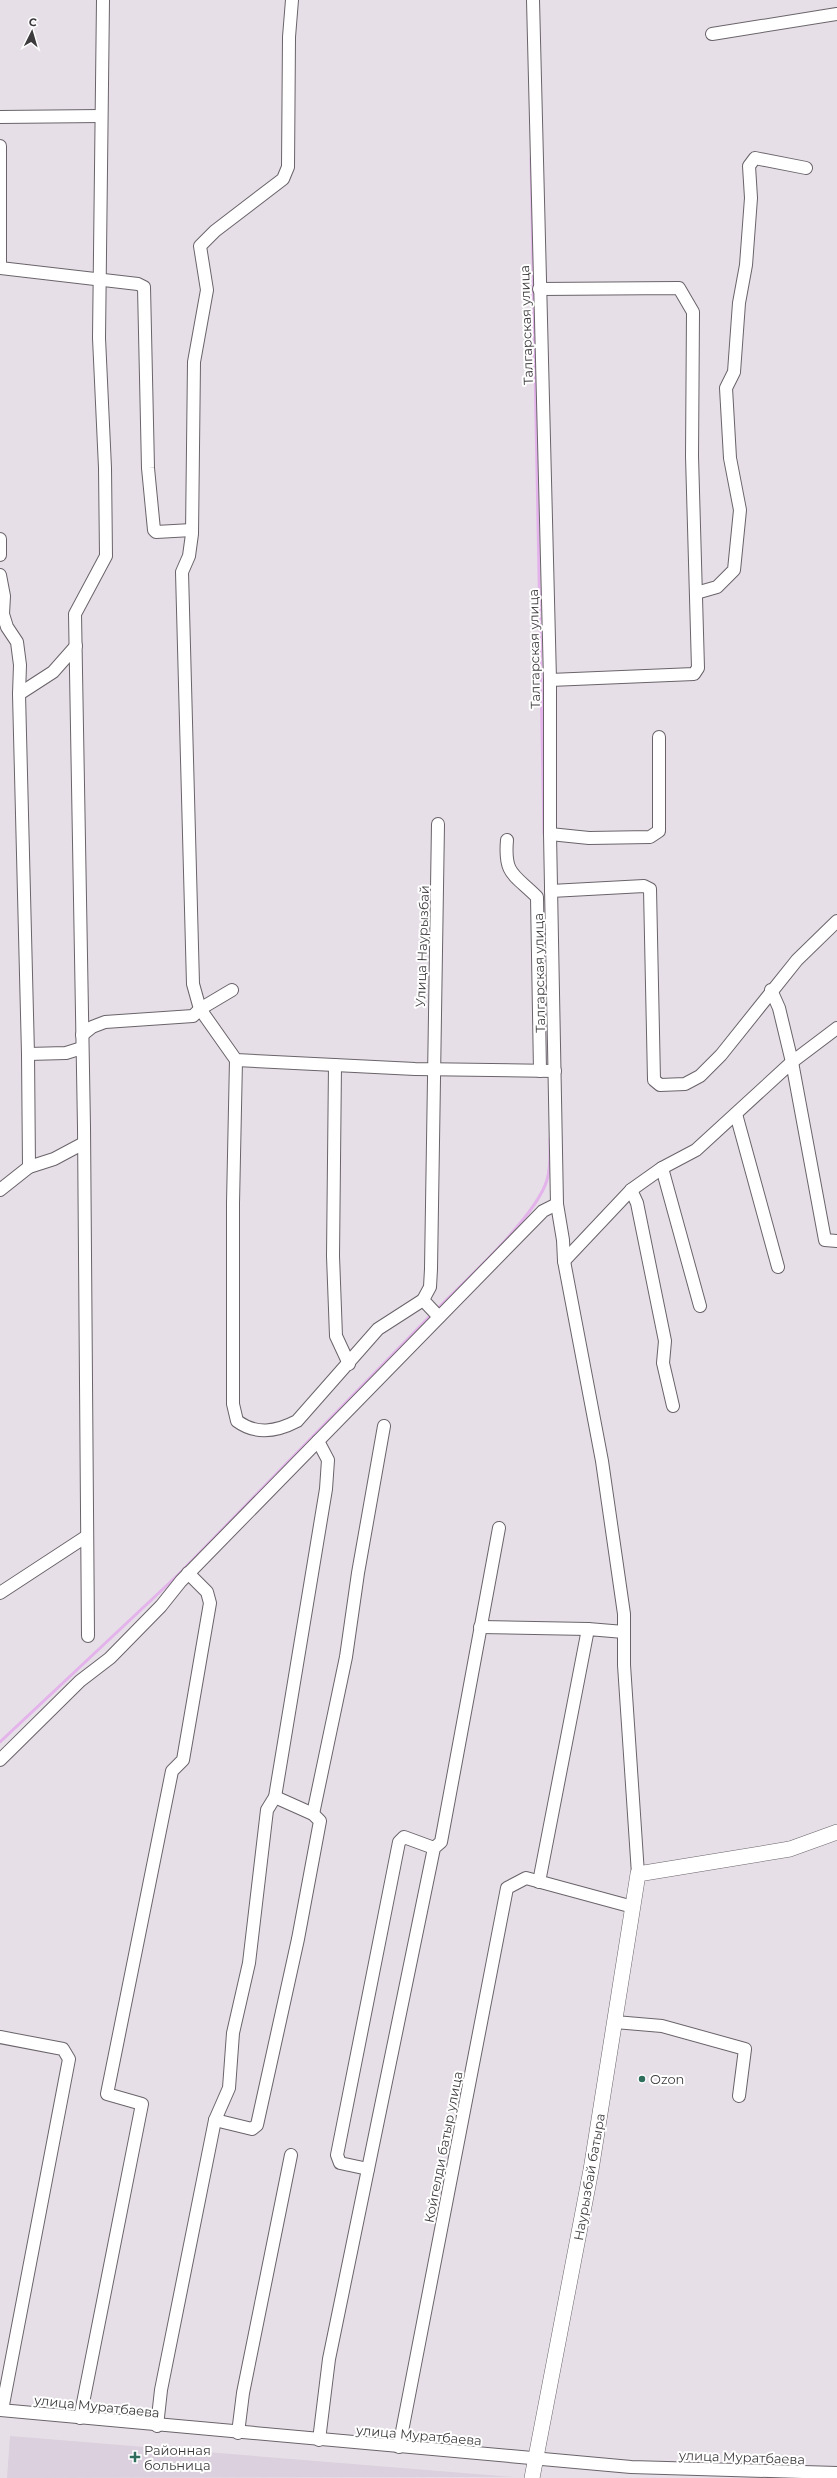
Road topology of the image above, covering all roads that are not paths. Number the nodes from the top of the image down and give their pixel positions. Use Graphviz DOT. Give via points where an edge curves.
graph roads {
  1 [pos="103,0"];
  2 [pos="292,0"];
  3 [pos="533,0"];
  4 [pos="837,14"];
  5 [pos="712,34"];
  6 [pos="100,116"];
  7 [pos="0,117"];
  8 [pos="0,146"];
  9 [pos="806,168"];
  10 [pos="0,268"];
  11 [pos="100,280"];
  12 [pos="539,290"];
  13 [pos="192,530"];
  14 [pos="0,539"];
  15 [pos="0,555"];
  16 [pos="0,575"];
  17 [pos="696,593"];
  18 [pos="76,646"];
  19 [pos="550,680"];
  20 [pos="19,694"];
  21 [pos="659,737"];
  22 [pos="438,824"];
  23 [pos="550,834"];
  24 [pos="507,840"];
  25 [pos="551,891"];
  26 [pos="837,921"];
  27 [pos="232,990"];
  28 [pos="771,990"];
  29 [pos="200,1009"];
  30 [pos="837,1028"];
  31 [pos="82,1035"];
  32 [pos="82,1048"];
  33 [pos="28,1054"];
  34 [pos="236,1060"];
  35 [pos="792,1062"];
  36 [pos="335,1065"];
  37 [pos="433,1069"];
  38 [pos="548,1071"];
  39 [pos="736,1114"];
  40 [pos="84,1143"];
  41 [pos="28,1167"];
  42 [pos="662,1168"];
  43 [pos="0,1190"];
  44 [pos="631,1190"];
  45 [pos="557,1204"];
  46 [pos="837,1241"];
  47 [pos="564,1261"];
  48 [pos="778,1267"];
  49 [pos="423,1300"];
  50 [pos="700,1306"];
  51 [pos="436,1314"];
  52 [pos="348,1364"];
  53 [pos="673,1406"];
  54 [pos="384,1426"];
  55 [pos="318,1441"];
  56 [pos="499,1528"];
  57 [pos="87,1536"];
  58 [pos="188,1574"];
  59 [pos="0,1593"];
  60 [pos="480,1627"];
  61 [pos="588,1629"];
  62 [pos="624,1632"];
  63 [pos="88,1636"];
  64 [pos="0,1760"];
  65 [pos="275,1797"];
  66 [pos="313,1814"];
  67 [pos="837,1832"];
  68 [pos="434,1848"];
  69 [pos="638,1874"];
  70 [pos="539,1882"];
  71 [pos="633,1907"];
  72 [pos="615,2022"];
  73 [pos="0,2037"];
  74 [pos="739,2096"];
  75 [pos="215,2120"];
  76 [pos="291,2155"];
  77 [pos="368,2169"];
  78 [pos="1,2410"];
  79 [pos="80,2418"];
  80 [pos="157,2426"];
  81 [pos="238,2433"];
  82 [pos="319,2440"];
  83 [pos="399,2447"];
  84 [pos="536,2459"];
  85 [pos="631,2472"];
  86 [pos="732,2474"];
  87 [pos="837,2474"];
  88 [pos="532,2478"];
  1 -- 6 [label="street"];
  2 -- 13 [label="street" via="289,37 288,167 283,179 215,231 200,246 207,290 194,362"];
  3 -- 12 [label="street, Талгарская улица"];
  4 -- 5 [label="street"];
  6 -- 7 [label="street"];
  6 -- 11 [label="street"];
  8 -- 10 [label="street"];
  9 -- 17 [label="street" via="755,158 749,166 752,198 746,265 734,372 726,388 730,458 740,510 734,570 717,587"];
  10 -- 11 [label="street"];
  11 -- 13 [label="street" via="138,284 144,287 148,468 154,530"];
  11 -- 18 [label="street" via="99,338 106,556 75,614"];
  12 -- 17 [label="street" via="679,288 693,312 692,456"];
  12 -- 19 [label="street, Талгарская улица"];
  13 -- 29 [label="street" via="189,556 182,572 193,984"];
  14 -- 15 [label="street"];
  16 -- 20 [label="street" via="4,596 3,614 16,642 20,665"];
  17 -- 19 [label="street" via="698,668 694,674"];
  18 -- 20 [label="street" via="53,672"];
  18 -- 31 [label="street"];
  19 -- 23 [label="street, Талгарская улица"];
  20 -- 33 [label="street"];
  21 -- 23 [label="street" via="659,831 656,834 650,837 589,838"];
  22 -- 37 [label="street, Улица Наурызбай"];
  23 -- 25 [label="street, Талгарская улица"];
  24 -- 38 [label="street" via="508,868 537,897"];
  25 -- 28 [label="street" via="644,886 650,889 656,1084 685,1084 700,1076 721,1055"];
  25 -- 38 [label="street, Талгарская улица"];
  26 -- 28 [label="street"];
  27 -- 29 [label="street"];
  28 -- 35 [label="street" via="779,1008"];
  29 -- 31 [label="street" via="193,1016 105,1022 92,1027"];
  29 -- 34 [label="street"];
  30 -- 35 [label="street"];
  31 -- 32 [label="street"];
  32 -- 33 [label="street" via="66,1053"];
  32 -- 40 [label="street"];
  33 -- 41 [label="street"];
  34 -- 36 [label="street"];
  34 -- 52 [label="street" via="233,1404 237,1421 248,1430 282,1429 297,1421"];
  35 -- 39 [label="street"];
  35 -- 46 [label="street" via="825,1240"];
  36 -- 37 [label="street"];
  36 -- 52 [label="street" via="333,1256 336,1336"];
  37 -- 38 [label="street"];
  37 -- 49 [label="street, Улица Наурызбай" via="430,1287"];
  38 -- 45 [label="street, Талгарская улица"];
  39 -- 42 [label="street" via="696,1150"];
  39 -- 48 [label="street"];
  40 -- 41 [label="street" via="54,1159"];
  40 -- 57 [label="street"];
  41 -- 43 [label="street"];
  42 -- 44 [label="street"];
  42 -- 50 [label="street"];
  44 -- 47 [label="street"];
  44 -- 53 [label="street" via="637,1203 665,1340 663,1363"];
  45 -- 47 [label="street, Талгарская улица"];
  45 -- 51 [label="street" via="543,1211"];
  47 -- 62 [label="street, Талгарская улица" via="602,1461 624,1614"];
  49 -- 51 [label="street"];
  49 -- 52 [label="street" via="378,1329"];
  51 -- 55 [label="street"];
  54 -- 66 [label="street" via="346,1657"];
  55 -- 58 [label="street"];
  55 -- 65 [label="street" via="328,1460 326,1490"];
  56 -- 60 [label="street"];
  57 -- 59 [label="street"];
  57 -- 63 [label="street"];
  58 -- 64 [label="street" via="110,1658 80,1681"];
  58 -- 79 [label="street" via="207,1592 210,1603 183,1760 172,1771 107,2094 142,2104"];
  60 -- 61 [label="street"];
  60 -- 68 [label="street" via="441,1842"];
  61 -- 62 [label="street"];
  61 -- 70 [label="street"];
  62 -- 69 [label="street, Талгарская улица"];
  65 -- 66 [label="street"];
  65 -- 75 [label="street" via="267,1810 249,1963 233,2033 229,2088"];
  66 -- 75 [label="street" via="320,1822 298,1939 257,2125 252,2129"];
  67 -- 69 [label="main road" via="790,1849"];
  68 -- 77 [label="street"];
  68 -- 77 [label="street" via="404,1837 399,1842 397,1850 337,2155 340,2163"];
  69 -- 71 [label="main road, Наурызбай батыра"];
  70 -- 71 [label="street"];
  70 -- 83 [label="street, Койгелди батыр улица" via="526,1878 507,1888"];
  71 -- 72 [label="main road, Наурызбай батыра"];
  72 -- 74 [label="street" via="662,2026 745,2049"];
  72 -- 84 [label="main road, Наурызбай батыра" via="592,2170"];
  73 -- 78 [label="street" via="63,2049 69,2059"];
  75 -- 80 [label="street" via="161,2390"];
  76 -- 81 [label="street" via="243,2393"];
  77 -- 82 [label="street" via="329,2359"];
  78 -- 79 [label="street, улица Муратбаева"];
  79 -- 80 [label="street, улица Муратбаева"];
  80 -- 81 [label="street, улица Муратбаева"];
  81 -- 82 [label="street, улица Муратбаева"];
  82 -- 83 [label="street, улица Муратбаева"];
  83 -- 84 [label="street, улица Муратбаева"];
  84 -- 85 [label="street, улица Муратбаева"];
  84 -- 88 [label="main road, Наурызбай батыра"];
  85 -- 86 [label="street, улица Муратбаева"];
  86 -- 87 [label="street, улица Муратбаева"];
}
